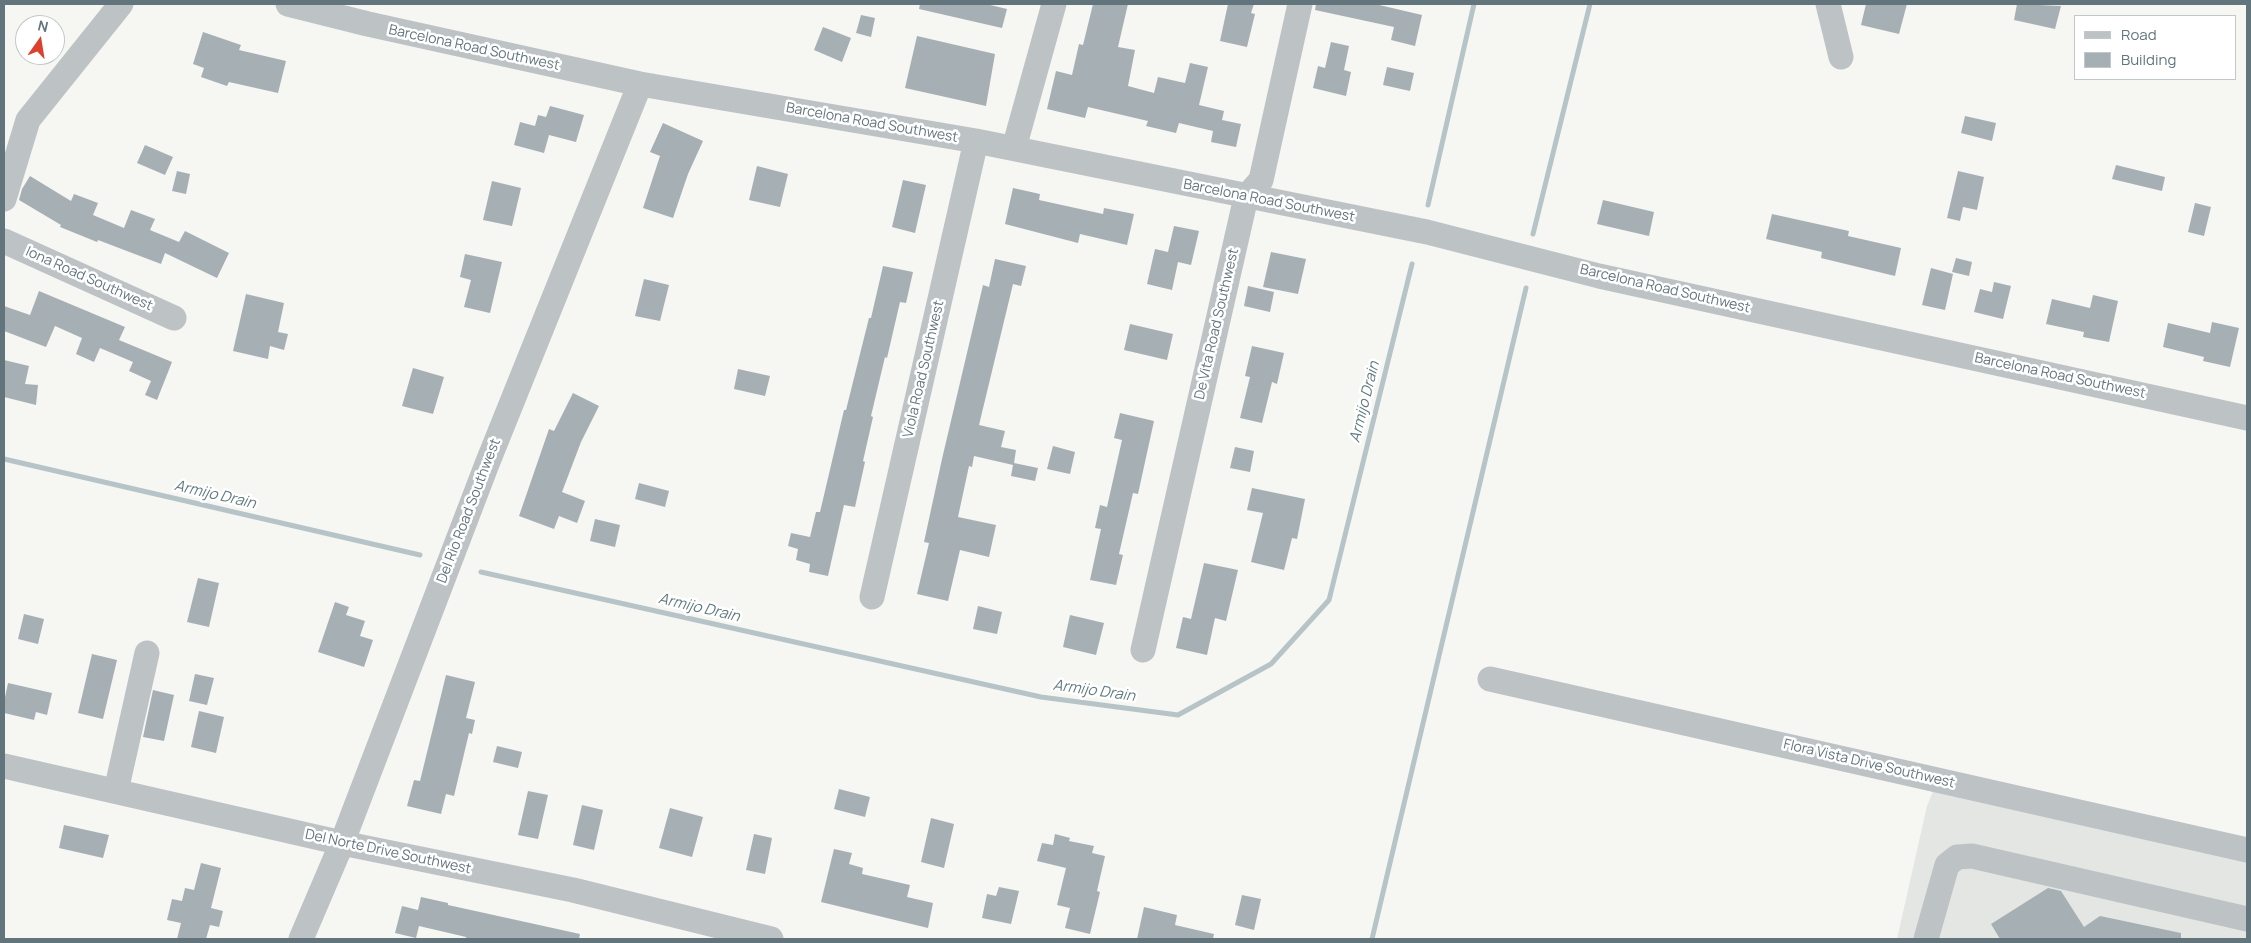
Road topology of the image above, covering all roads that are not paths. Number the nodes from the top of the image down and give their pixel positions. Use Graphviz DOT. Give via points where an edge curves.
graph roads {
  1 [pos="121,4"];
  2 [pos="288,4"];
  3 [pos="1054,4"];
  4 [pos="1300,4"];
  5 [pos="1828,4"];
  6 [pos="370,14"];
  7 [pos="1841,57"];
  8 [pos="640,84"];
  9 [pos="976,141"];
  10 [pos="1014,148"];
  11 [pos="1246,196"];
  12 [pos="4,199"];
  13 [pos="4,241"];
  14 [pos="174,318"];
  15 [pos="2247,418"];
  16 [pos="872,597"];
  17 [pos="1143,650"];
  18 [pos="147,653"];
  19 [pos="1490,679"];
  20 [pos="4,766"];
  21 [pos="116,792"];
  22 [pos="342,843"];
  23 [pos="2247,850"];
  24 [pos="2247,919"];
  25 [pos="301,939"];
  26 [pos="771,939"];
  27 [pos="1926,939"];
  1 -- 12 [label="street" via="28,120"];
  2 -- 6 [label="street, Barcelona Road Southwest"];
  3 -- 10 [label="street"];
  4 -- 11 [label="street, De Vita Road Southwest" via="1262,180"];
  5 -- 7 [label="street"];
  6 -- 8 [label="street, Barcelona Road Southwest"];
  8 -- 9 [label="street, Barcelona Road Southwest"];
  8 -- 22 [label="street, Del Rio Road Southwest" via="487,464"];
  9 -- 10 [label="street, Barcelona Road Southwest"];
  9 -- 16 [label="street, Viola Road Southwest"];
  10 -- 11 [label="street, Barcelona Road Southwest"];
  11 -- 15 [label="street, Barcelona Road Southwest" via="1427,232 1600,276"];
  11 -- 17 [label="street, De Vita Road Southwest"];
  13 -- 14 [label="street, Iona Road Southwest"];
  18 -- 21 [label="street"];
  19 -- 23 [label="street, Flora Vista Drive Southwest"];
  20 -- 21 [label="street, Del Norte Drive Southwest"];
  21 -- 22 [label="street, Del Norte Drive Southwest"];
  22 -- 25 [label="street, Del Rio Road Southwest"];
  22 -- 26 [label="street, Del Norte Drive Southwest" via="573,890"];
  24 -- 27 [label="street" via="1972,856 1957,857 1947,865"];
}
